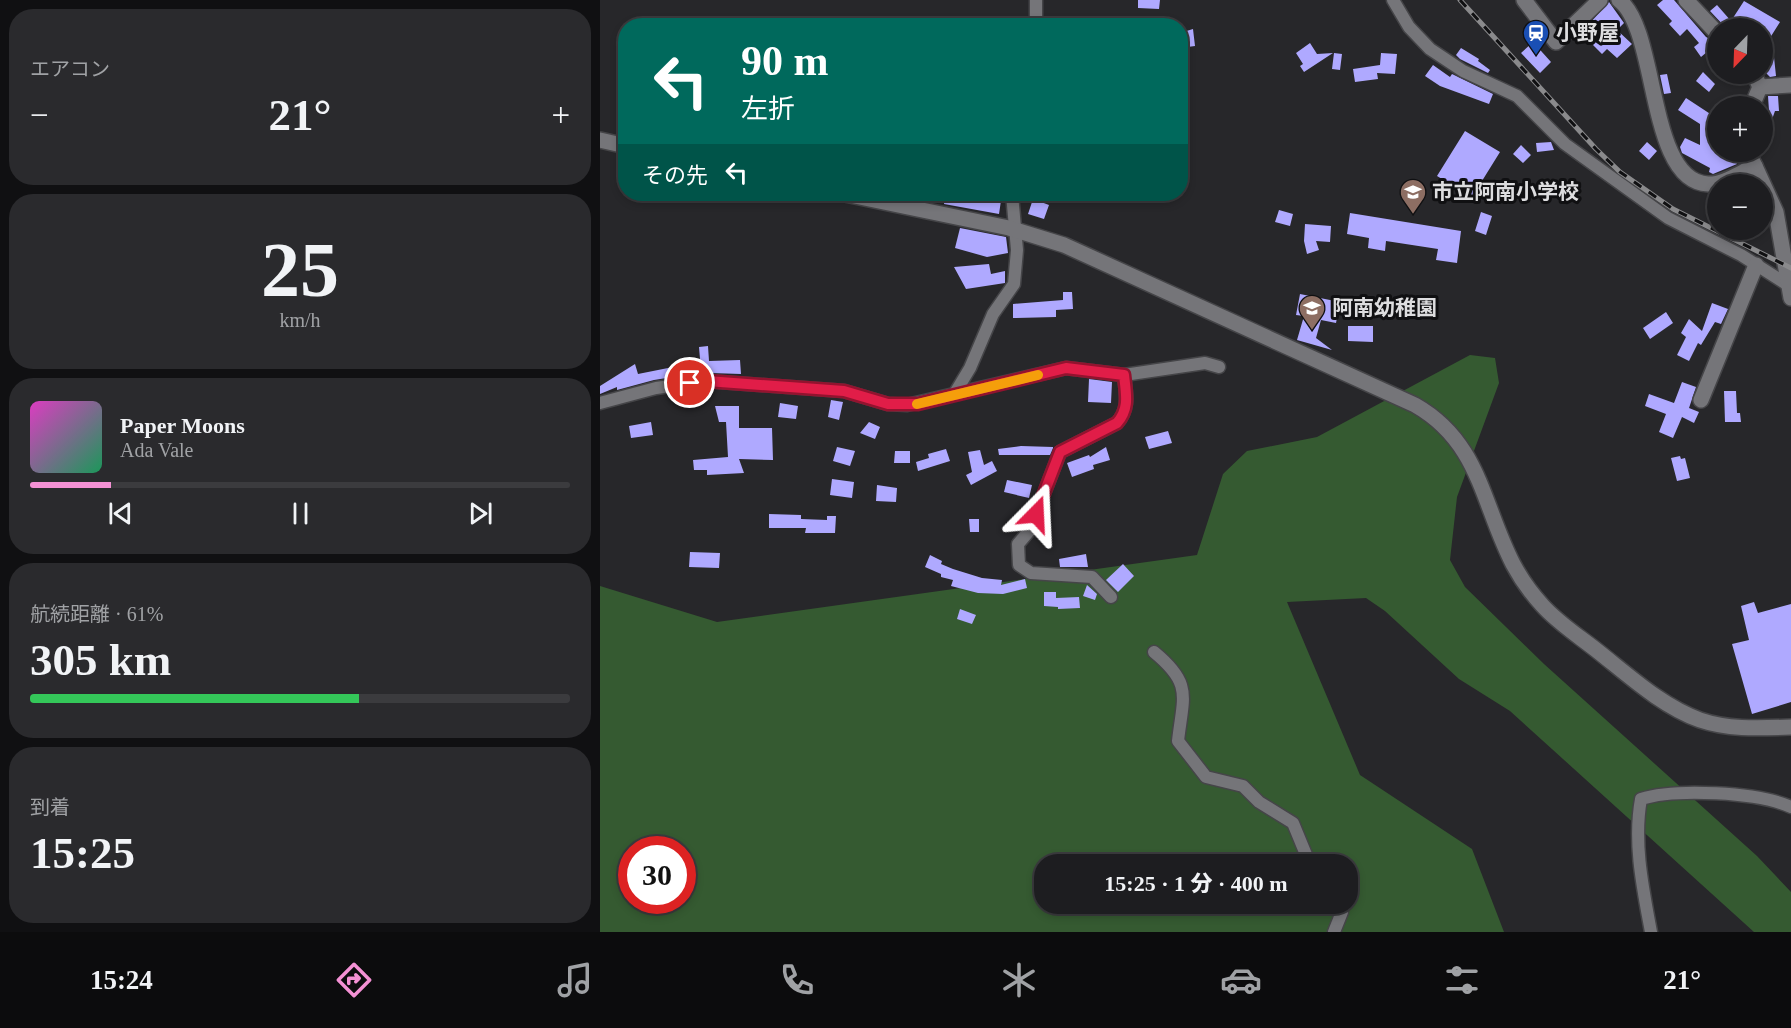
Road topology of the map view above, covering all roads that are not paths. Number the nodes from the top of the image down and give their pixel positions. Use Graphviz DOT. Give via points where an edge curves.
graph roads {
  1 [pos="1036,0"];
  2 [pos="1392,0"];
  3 [pos="1524,0"];
  4 [pos="1600,0"];
  5 [pos="1619,0"];
  6 [pos="1686,0"];
  7 [pos="1036,18"];
  8 [pos="1707,22"];
  9 [pos="1773,82"];
  10 [pos="1791,85"];
  11 [pos="600,140"];
  12 [pos="618,144"];
  13 [pos="1753,162"];
  14 [pos="1755,166"];
  15 [pos="878,201"];
  16 [pos="1013,201"];
  17 [pos="1015,230"];
  18 [pos="1756,265"];
  19 [pos="1790,291"];
  20 [pos="1219,367"];
  21 [pos="1124,375"];
  22 [pos="955,393"];
  23 [pos="1701,400"];
  24 [pos="600,402"];
  25 [pos="1111,597"];
  26 [pos="1154,652"];
  27 [pos="1791,727"];
  28 [pos="1791,807"];
  29 [pos="1306,854"];
  30 [pos="1341,914"];
  31 [pos="1334,932"];
  32 [pos="1652,932"];
  1 -- 7 [label="street"];
  2 -- 18 [label="street" via="1409,27 1430,49 1463,71 1517,96 1565,144 1668,218"];
  3 -- 4 [label="street" via="1556,42"];
  5 -- 14 [label="street" via="1634,20 1661,127 1678,165 1699,183 1710,184"];
  6 -- 8 [label="street"];
  9 -- 10 [label="street"];
  11 -- 12 [label="street"];
  13 -- 14 [label="street"];
  14 -- 19 [label="street" via="1776,212"];
  15 -- 17 [label="street"];
  16 -- 17 [label="street"];
  17 -- 22 [label="street" via="1014,284 995,309"];
  17 -- 27 [label="street" via="1064,245 1122,270 1423,410 1462,447 1513,563 1552,615 1688,715 1729,727"];
  18 -- 19 [label="street"];
  18 -- 23 [label="street"];
  20 -- 21 [label="street" via="1205,363"];
  21 -- 22 [label="street" via="1066,368"];
  21 -- 25 [label="street" via="1127,408 1123,416 1117,423 1060,452 1030,530 1017,544 1019,566 1031,573 1092,577"];
  22 -- 24 [label="street" via="918,404 897,405 844,391 707,381"];
  26 -- 29 [label="street" via="1173,667 1184,687 1179,741 1185,750 1206,777 1243,786 1259,802 1293,823"];
  28 -- 32 [label="street" via="1746,795 1658,794 1641,799 1638,835 1644,898"];
  30 -- 31 [label="street"];
}
